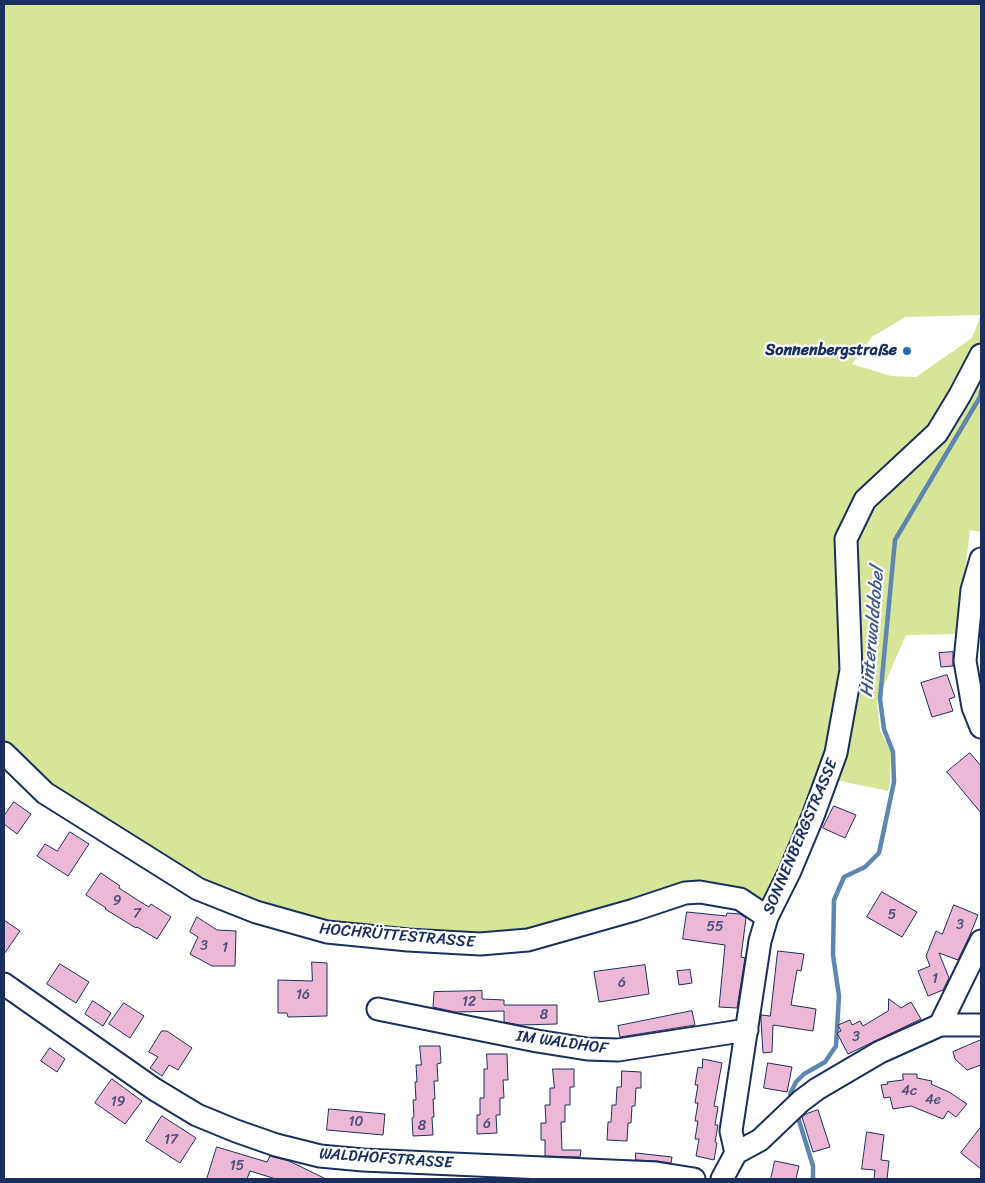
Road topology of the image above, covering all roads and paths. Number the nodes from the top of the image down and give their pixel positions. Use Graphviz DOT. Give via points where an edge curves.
graph roads {
  1 [pos="981,355"];
  2 [pos="981,559"];
  3 [pos="981,727"];
  4 [pos="4,753"];
  5 [pos="767,917"];
  6 [pos="981,941"];
  7 [pos="4,984"];
  8 [pos="378,1009"];
  9 [pos="940,1025"];
  10 [pos="981,1025"];
  11 [pos="747,1030"];
  12 [pos="736,1153"];
  13 [pos="694,1179"];
  14 [pos="722,1179"];
  1 -- 5 [label="street, SONNENBERGSTRASSE" via="937,433 865,500 846,539 850,670 836,753 790,871"];
  2 -- 3 [label="street" via="972,590 966,661 973,708"];
  4 -- 5 [label="street, HOCHRÜTTESTRASSE" via="46,793 198,889 256,912 327,932 480,944 528,940 685,893 700,892 740,899"];
  5 -- 11 [label="street, SONNENBERGSTRASSE" via="760,941"];
  6 -- 9 [label="street"];
  7 -- 13 [label="street, WALDHOFSTRASSE" via="154,1089 197,1115 276,1145 320,1156 363,1160 656,1173"];
  8 -- 11 [label="street, IM WALDHOF" via="587,1049 618,1050"];
  9 -- 10 [label="street"];
  9 -- 12 [label="street" via="880,1052 829,1082 794,1108 760,1140"];
  11 -- 12 [label="street, SONNENBERGSTRASSE" via="731,1131"];
  12 -- 14 [label="street"];
}
